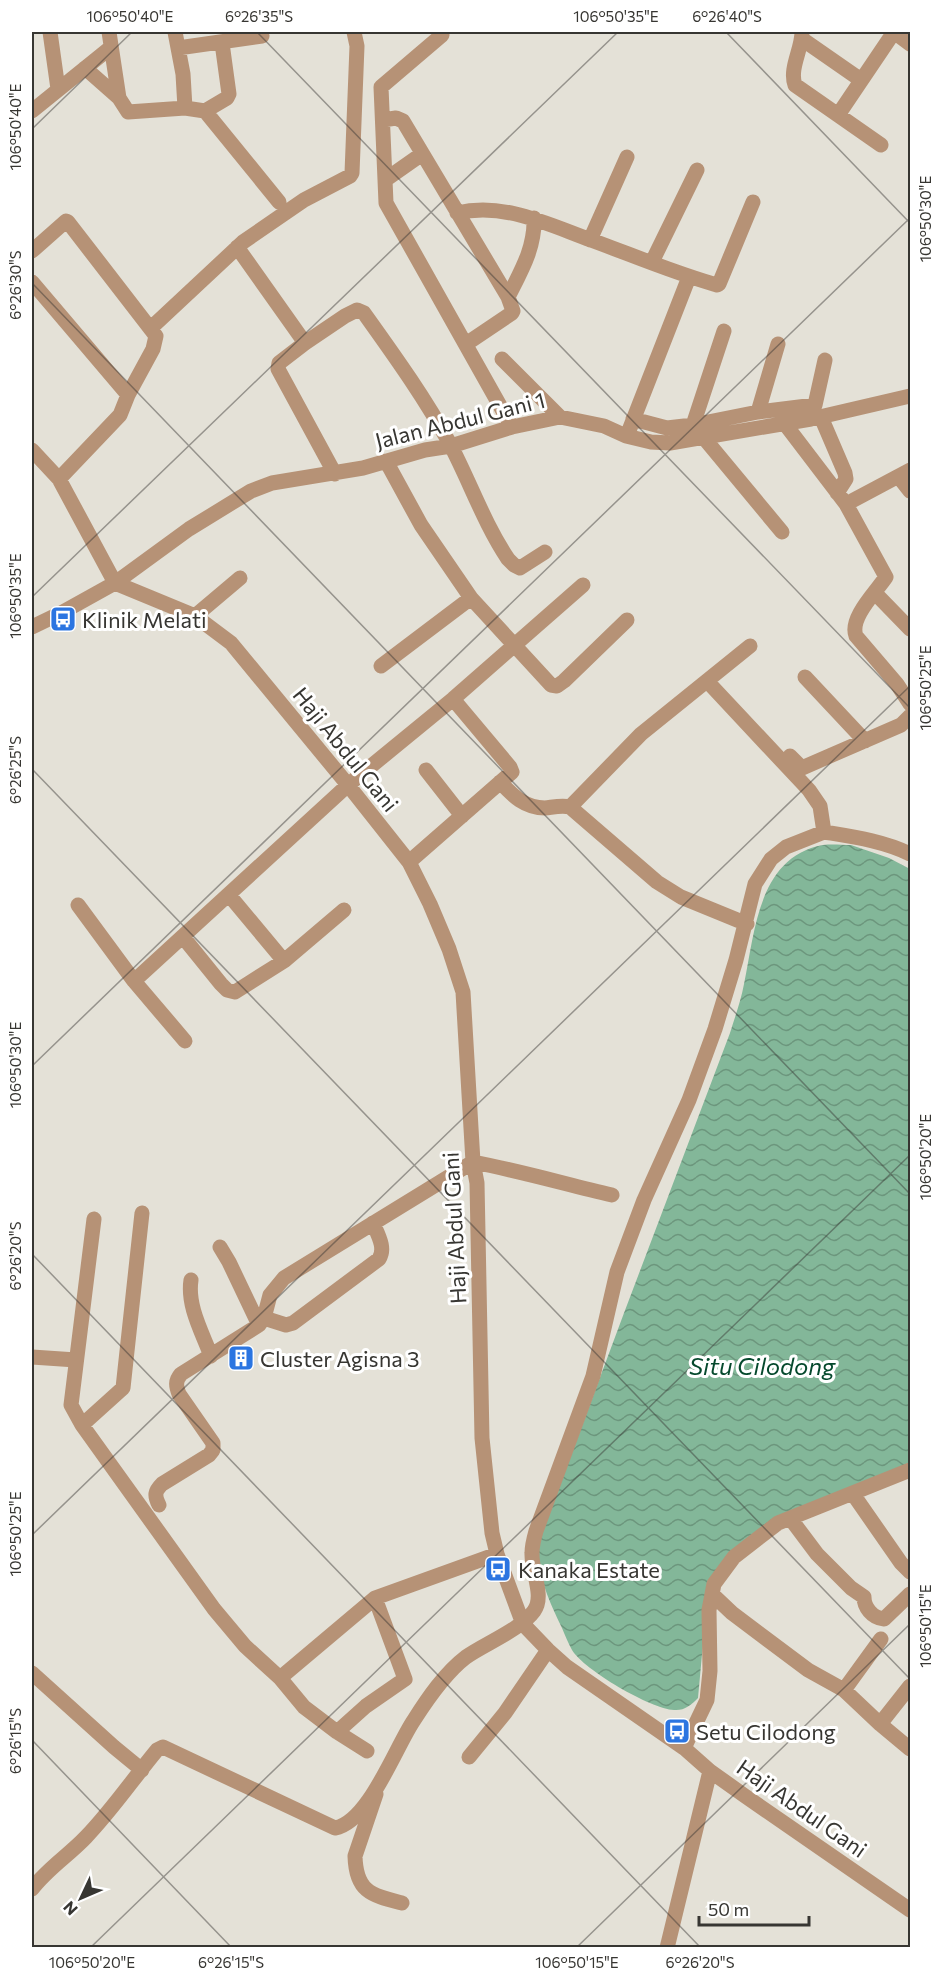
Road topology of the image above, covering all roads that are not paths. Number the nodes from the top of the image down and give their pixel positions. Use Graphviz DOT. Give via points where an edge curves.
graph roads {
  1 [pos="50,32"];
  2 [pos="109,32"];
  3 [pos="175,32"];
  4 [pos="894,32"];
  5 [pos="358,33"];
  6 [pos="442,35"];
  7 [pos="802,35"];
  8 [pos="262,36"];
  9 [pos="222,43"];
  10 [pos="910,44"];
  11 [pos="110,48"];
  12 [pos="178,48"];
  13 [pos="85,68"];
  14 [pos="861,80"];
  15 [pos="58,90"];
  16 [pos="119,98"];
  17 [pos="185,108"];
  18 [pos="32,111"];
  19 [pos="205,111"];
  20 [pos="838,115"];
  21 [pos="383,120"];
  22 [pos="881,144"];
  23 [pos="422,154"];
  24 [pos="627,157"];
  25 [pos="697,170"];
  26 [pos="385,180"];
  27 [pos="279,202"];
  28 [pos="753,202"];
  29 [pos="457,213"];
  30 [pos="534,218"];
  31 [pos="590,240"];
  32 [pos="237,247"];
  33 [pos="32,251"];
  34 [pos="652,262"];
  35 [pos="688,277"];
  36 [pos="33,286"];
  37 [pos="508,297"];
  38 [pos="152,327"];
  39 [pos="724,331"];
  40 [pos="305,343"];
  41 [pos="778,344"];
  42 [pos="466,345"];
  43 [pos="502,359"];
  44 [pos="825,360"];
  45 [pos="128,395"];
  46 [pos="910,396"];
  47 [pos="758,412"];
  48 [pos="560,417"];
  49 [pos="821,417"];
  50 [pos="633,419"];
  51 [pos="785,424"];
  52 [pos="693,425"];
  53 [pos="512,427"];
  54 [pos="626,436"];
  55 [pos="704,438"];
  56 [pos="451,446"];
  57 [pos="32,450"];
  58 [pos="386,461"];
  59 [pos="904,473"];
  60 [pos="335,474"];
  61 [pos="59,479"];
  62 [pos="910,491"];
  63 [pos="842,498"];
  64 [pos="782,532"];
  65 [pos="545,552"];
  66 [pos="240,578"];
  67 [pos="115,583"];
  68 [pos="583,585"];
  69 [pos="875,593"];
  70 [pos="471,598"];
  71 [pos="195,616"];
  72 [pos="627,620"];
  73 [pos="32,627"];
  74 [pos="910,629"];
  75 [pos="514,646"];
  76 [pos="750,646"];
  77 [pos="381,666"];
  78 [pos="805,677"];
  79 [pos="707,681"];
  80 [pos="453,699"];
  81 [pos="910,704"];
  82 [pos="910,716"];
  83 [pos="765,730"];
  84 [pos="866,741"];
  85 [pos="426,770"];
  86 [pos="500,783"];
  87 [pos="348,785"];
  88 [pos="570,807"];
  89 [pos="462,816"];
  90 [pos="824,832"];
  91 [pos="910,854"];
  92 [pos="409,862"];
  93 [pos="230,895"];
  94 [pos="78,905"];
  95 [pos="344,910"];
  96 [pos="747,924"];
  97 [pos="183,938"];
  98 [pos="284,961"];
  99 [pos="134,981"];
  100 [pos="185,1041"];
  101 [pos="473,1162"];
  102 [pos="612,1195"];
  103 [pos="142,1213"];
  104 [pos="94,1220"];
  105 [pos="373,1223"];
  106 [pos="220,1247"];
  107 [pos="191,1280"];
  108 [pos="262,1322"];
  109 [pos="211,1356"];
  110 [pos="32,1357"];
  111 [pos="76,1360"];
  112 [pos="81,1425"];
  113 [pos="910,1470"];
  114 [pos="853,1494"];
  115 [pos="159,1505"];
  116 [pos="790,1518"];
  117 [pos="497,1554"];
  118 [pos="910,1572"];
  119 [pos="910,1594"];
  120 [pos="713,1595"];
  121 [pos="375,1598"];
  122 [pos="522,1623"];
  123 [pos="881,1639"];
  124 [pos="548,1650"];
  125 [pos="32,1673"];
  126 [pos="280,1678"];
  127 [pos="910,1686"];
  128 [pos="844,1690"];
  129 [pos="880,1724"];
  130 [pos="337,1732"];
  131 [pos="684,1748"];
  132 [pos="910,1749"];
  133 [pos="368,1751"];
  134 [pos="469,1757"];
  135 [pos="142,1770"];
  136 [pos="710,1771"];
  137 [pos="377,1789"];
  138 [pos="32,1889"];
  139 [pos="402,1902"];
  140 [pos="910,1910"];
  141 [pos="667,1947"];
  1 -- 15 [label="street"];
  2 -- 11 [label="street"];
  3 -- 12 [label="street"];
  4 -- 10 [label="street"];
  4 -- 14 [label="street"];
  5 -- 32 [label="street" via="352,173 304,200"];
  6 -- 21 [label="street" via="381,87"];
  7 -- 14 [label="street"];
  7 -- 20 [label="street" via="793,82"];
  8 -- 9 [label="street"];
  9 -- 12 [label="street"];
  9 -- 19 [label="street" via="229,94"];
  11 -- 13 [label="street"];
  11 -- 16 [label="street"];
  12 -- 17 [label="street"];
  13 -- 15 [label="street"];
  13 -- 16 [label="street"];
  14 -- 20 [label="street"];
  15 -- 18 [label="street"];
  16 -- 17 [label="street" via="128,112"];
  17 -- 19 [label="street"];
  19 -- 27 [label="street"];
  20 -- 22 [label="street"];
  21 -- 23 [label="street" via="403,121"];
  21 -- 26 [label="street"];
  23 -- 26 [label="street"];
  23 -- 29 [label="street"];
  24 -- 31 [label="street"];
  25 -- 34 [label="street"];
  26 -- 42 [label="street" via="388,207"];
  28 -- 35 [label="street" via="719,284"];
  29 -- 30 [label="street" via="483,209"];
  29 -- 37 [label="street"];
  30 -- 31 [label="street"];
  30 -- 37 [label="street" via="531,250"];
  31 -- 34 [label="street"];
  32 -- 38 [label="street"];
  32 -- 40 [label="street"];
  33 -- 38 [label="street" via="69,222"];
  34 -- 35 [label="street"];
  35 -- 50 [label="street"];
  36 -- 45 [label="street"];
  37 -- 42 [label="street" via="512,313"];
  38 -- 45 [label="street" via="157,340"];
  39 -- 52 [label="street"];
  40 -- 56 [label="street" via="345,316 357,310 364,313"];
  40 -- 60 [label="street" via="279,363 278,369"];
  41 -- 47 [label="street"];
  42 -- 53 [label="street"];
  43 -- 48 [label="street"];
  44 -- 47 [label="street" via="815,405"];
  45 -- 61 [label="street" via="120,416"];
  46 -- 49 [label="street, Jalan Abdul Gani 1"];
  47 -- 52 [label="street"];
  48 -- 53 [label="street, Jalan Abdul Gani 1"];
  48 -- 54 [label="street, Jalan Abdul Gani 1"];
  49 -- 51 [label="street, Jalan Abdul Gani 1"];
  49 -- 63 [label="street" via="845,473"];
  50 -- 52 [label="street" via="667,428"];
  50 -- 54 [label="street"];
  51 -- 55 [label="street, Jalan Abdul Gani 1"];
  51 -- 63 [label="street"];
  53 -- 56 [label="street, Jalan Abdul Gani 1"];
  54 -- 55 [label="street, Jalan Abdul Gani 1" via="670,443"];
  55 -- 64 [label="street"];
  56 -- 58 [label="street, Jalan Abdul Gani 1"];
  56 -- 65 [label="street" via="501,548 514,566 520,568"];
  57 -- 61 [label="street"];
  58 -- 60 [label="street, Jalan Abdul Gani 1"];
  58 -- 70 [label="street" via="421,525"];
  59 -- 62 [label="street"];
  59 -- 63 [label="street"];
  60 -- 67 [label="street, Jalan Abdul Gani 1" via="272,483 251,491 189,529"];
  61 -- 67 [label="street"];
  63 -- 69 [label="street" via="886,577"];
  66 -- 71 [label="street"];
  67 -- 71 [label="street, Haji Abdul Gani"];
  67 -- 73 [label="street"];
  68 -- 75 [label="street"];
  69 -- 74 [label="street"];
  69 -- 81 [label="street" via="858,617 854,631"];
  70 -- 75 [label="street"];
  70 -- 77 [label="street"];
  71 -- 87 [label="street, Haji Abdul Gani" via="231,643"];
  72 -- 75 [label="street" via="557,686 551,685"];
  75 -- 80 [label="street"];
  76 -- 79 [label="street"];
  78 -- 84 [label="street"];
  79 -- 88 [label="street" via="641,734"];
  79 -- 90 [label="street" via="809,790 820,807"];
  80 -- 86 [label="street" via="510,767 511,774"];
  80 -- 87 [label="street"];
  82 -- 84 [label="street" via="901,725"];
  83 -- 84 [label="street" via="802,768"];
  85 -- 89 [label="street"];
  86 -- 88 [label="street" via="525,804"];
  86 -- 89 [label="street"];
  87 -- 92 [label="street, Haji Abdul Gani"];
  87 -- 93 [label="street"];
  88 -- 96 [label="street" via="657,882 681,897"];
  89 -- 92 [label="street"];
  90 -- 91 [label="street" via="870,839"];
  90 -- 96 [label="street" via="786,847 771,859 755,884"];
  92 -- 101 [label="street, Haji Abdul Gani" via="438,922 463,992"];
  93 -- 97 [label="street"];
  93 -- 98 [label="street"];
  94 -- 99 [label="street"];
  95 -- 98 [label="street"];
  96 -- 122 [label="street" via="689,1100 617,1272 593,1376 536,1531 532,1553 539,1601"];
  97 -- 98 [label="street" via="221,984 235,992"];
  97 -- 99 [label="street"];
  99 -- 100 [label="street"];
  101 -- 102 [label="street"];
  101 -- 105 [label="street"];
  101 -- 117 [label="street, Haji Abdul Gani" via="477,1183 482,1438"];
  103 -- 112 [label="street" via="123,1388"];
  104 -- 111 [label="street"];
  105 -- 108 [label="street" via="284,1278 270,1295"];
  105 -- 108 [label="street" via="382,1245 379,1260 293,1323"];
  106 -- 108 [label="street"];
  107 -- 109 [label="street" via="189,1293"];
  108 -- 109 [label="street"];
  109 -- 115 [label="street" via="181,1374 176,1387 213,1443 213,1450 156,1490"];
  110 -- 111 [label="street"];
  111 -- 112 [label="street" via="71,1405"];
  112 -- 126 [label="street" via="214,1609 245,1646"];
  113 -- 114 [label="street"];
  114 -- 116 [label="street"];
  114 -- 118 [label="street"];
  116 -- 119 [label="street" via="817,1554 864,1597 865,1606 878,1619 884,1619"];
  116 -- 120 [label="street" via="734,1557 714,1584"];
  117 -- 121 [label="street"];
  117 -- 122 [label="street, Haji Abdul Gani"];
  120 -- 128 [label="street" via="808,1670"];
  120 -- 131 [label="street" via="709,1611 707,1700"];
  121 -- 126 [label="street"];
  121 -- 130 [label="street" via="405,1679"];
  122 -- 124 [label="street, Haji Abdul Gani"];
  122 -- 137 [label="street" via="465,1659 443,1679 413,1721"];
  123 -- 128 [label="street"];
  124 -- 131 [label="street, Haji Abdul Gani" via="609,1698"];
  124 -- 134 [label="street"];
  125 -- 135 [label="street"];
  126 -- 130 [label="street" via="304,1707"];
  127 -- 129 [label="street"];
  128 -- 129 [label="street"];
  129 -- 132 [label="street"];
  130 -- 133 [label="street"];
  131 -- 136 [label="street, Haji Abdul Gani"];
  135 -- 137 [label="street" via="163,1747 335,1828 349,1822"];
  135 -- 138 [label="street" via="84,1840"];
  136 -- 140 [label="street, Haji Abdul Gani"];
  136 -- 141 [label="street"];
  137 -- 139 [label="street" via="355,1866 366,1891"];
}
